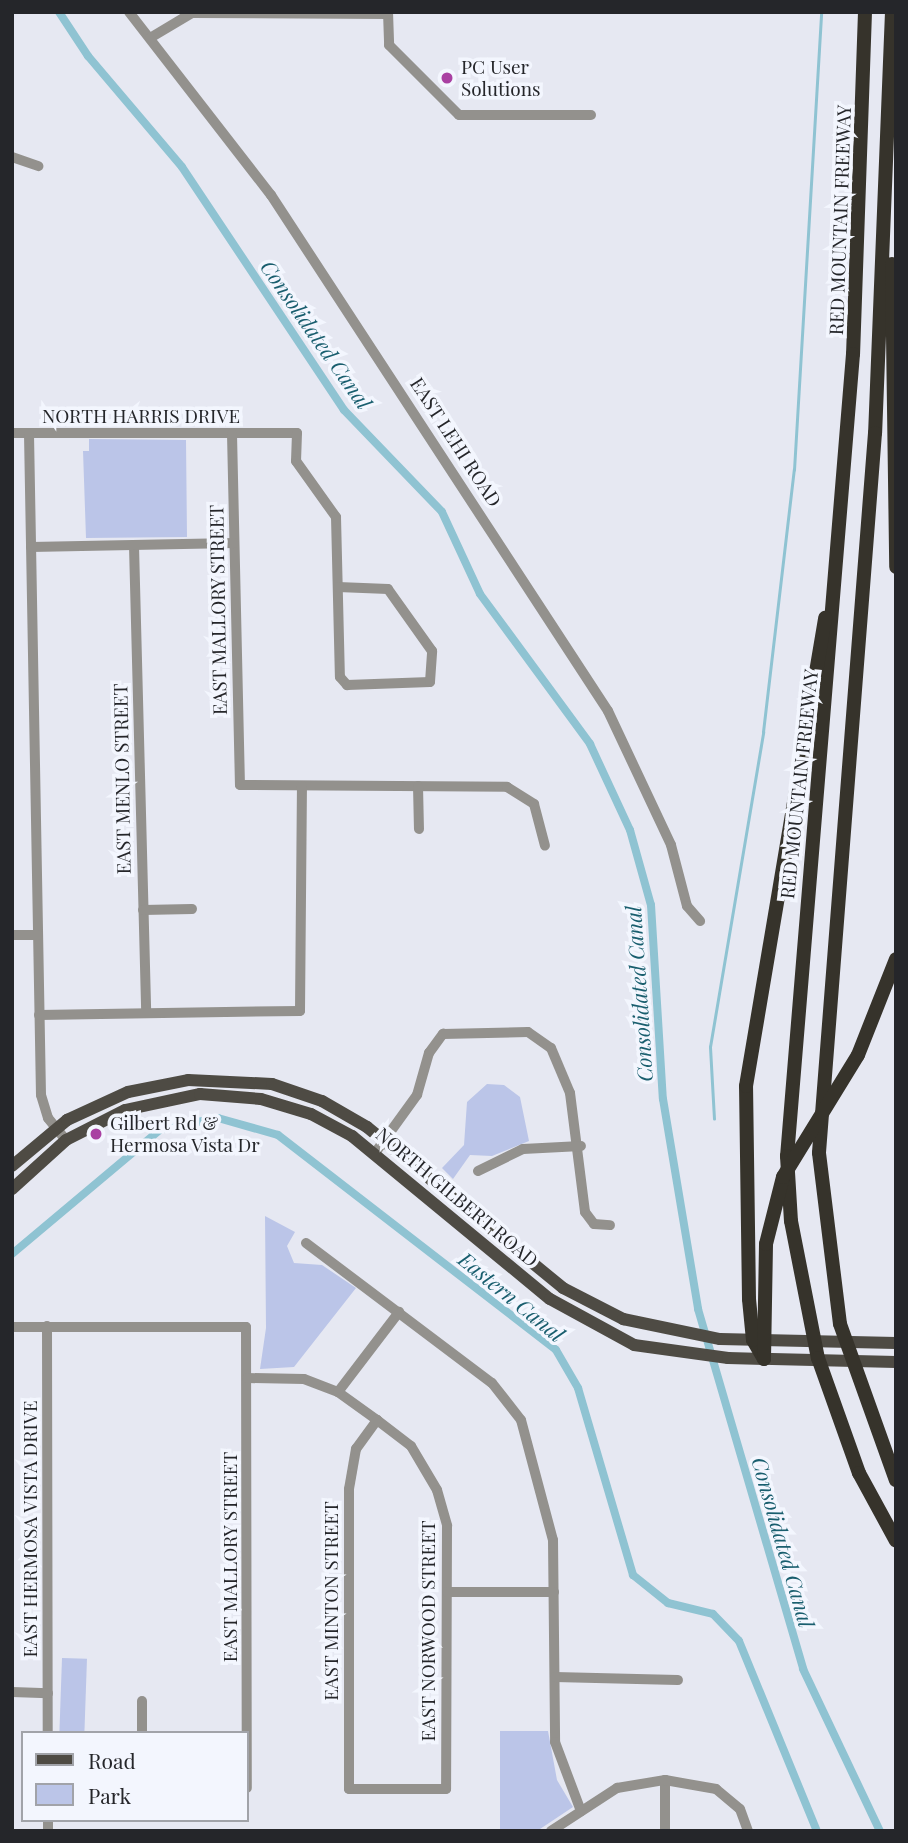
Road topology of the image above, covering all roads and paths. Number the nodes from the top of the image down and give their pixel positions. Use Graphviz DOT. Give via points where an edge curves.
graph roads {
  1 [pos="129,12"];
  2 [pos="865,12"];
  3 [pos="892,12"];
  4 [pos="388,13"];
  5 [pos="150,38"];
  6 [pos="591,115"];
  7 [pos="12,157"];
  8 [pos="38,166"];
  9 [pos="888,184"];
  10 [pos="12,433"];
  11 [pos="29,434"];
  12 [pos="232,434"];
  13 [pos="843,499"];
  14 [pos="234,543"];
  15 [pos="134,546"];
  16 [pos="31,547"];
  17 [pos="896,567"];
  18 [pos="338,587"];
  19 [pos="302,786"];
  20 [pos="418,786"];
  21 [pos="419,829"];
  22 [pos="545,846"];
  23 [pos="192,909"];
  24 [pos="143,910"];
  25 [pos="700,921"];
  26 [pos="12,935"];
  27 [pos="38,935"];
  28 [pos="896,959"];
  29 [pos="146,1012"];
  30 [pos="39,1015"];
  31 [pos="56,1128"];
  32 [pos="386,1139"];
  33 [pos="66,1140"];
  34 [pos="581,1146"];
  35 [pos="375,1153"];
  36 [pos="12,1166"];
  37 [pos="478,1171"];
  38 [pos="12,1189"];
  39 [pos="610,1225"];
  40 [pos="306,1243"];
  41 [pos="399,1312"];
  42 [pos="47,1326"];
  43 [pos="12,1327"];
  44 [pos="760,1340"];
  45 [pos="896,1343"];
  46 [pos="764,1359"];
  47 [pos="892,1362"];
  48 [pos="247,1378"];
  49 [pos="338,1392"];
  50 [pos="377,1420"];
  51 [pos="896,1480"];
  52 [pos="896,1541"];
  53 [pos="447,1591"];
  54 [pos="554,1592"];
  55 [pos="555,1677"];
  56 [pos="678,1680"];
  57 [pos="12,1692"];
  58 [pos="48,1693"];
  59 [pos="142,1702"];
  60 [pos="48,1731"];
  61 [pos="142,1731"];
  62 [pos="247,1731"];
  63 [pos="665,1780"];
  64 [pos="446,1789"];
  65 [pos="581,1811"];
  66 [pos="551,1831"];
  67 [pos="666,1831"];
  68 [pos="748,1831"];
  1 -- 5 [label="street, EAST LEHI ROAD"];
  2 -- 13 [label="highway, RED MOUNTAIN FREEWAY"];
  3 -- 9 [label="highway"];
  4 -- 5 [label="street" via="192,13"];
  4 -- 6 [label="street" via="389,45 459,115"];
  5 -- 25 [label="street, EAST LEHI ROAD" via="271,195 608,711 671,845 687,906"];
  7 -- 8 [label="street"];
  9 -- 17 [label="highway"];
  9 -- 51 [label="highway" via="818,1153 840,1324 860,1395"];
  10 -- 11 [label="street, NORTH HARRIS DRIVE"];
  11 -- 12 [label="street, NORTH HARRIS DRIVE"];
  11 -- 16 [label="street"];
  12 -- 14 [label="street, EAST MALLORY STREET"];
  12 -- 18 [label="street, NORTH HARRIS DRIVE" via="297,433 296,461 336,517"];
  13 -- 44 [label="highway" via="746,1086 743,1179"];
  13 -- 52 [label="highway, RED MOUNTAIN FREEWAY" via="791,1065 788,1188 818,1358 859,1473"];
  14 -- 15 [label="street"];
  14 -- 19 [label="street, EAST MALLORY STREET" via="240,785"];
  15 -- 16 [label="street"];
  15 -- 24 [label="street, EAST MENLO STREET"];
  16 -- 27 [label="street"];
  18 -- 18 [label="street" via="340,677 347,685 430,682 432,651 388,589"];
  19 -- 20 [label="street"];
  19 -- 29 [label="street" via="300,1011"];
  20 -- 21 [label="street"];
  20 -- 22 [label="street" via="523,792 539,816"];
  23 -- 24 [label="street"];
  24 -- 29 [label="street, EAST MENLO STREET"];
  26 -- 27 [label="street"];
  27 -- 30 [label="street"];
  28 -- 44 [label="highway" via="883,1002 858,1055 783,1177 764,1277"];
  29 -- 30 [label="street"];
  30 -- 31 [label="street" via="41,1095"];
  31 -- 32 [label="main road, NORTH GILBERT ROAD" via="128,1092 219,1079 300,1093"];
  31 -- 33 [label="street"];
  31 -- 36 [label="main road, NORTH GILBERT ROAD"];
  32 -- 34 [label="street" via="418,1095 429,1053 443,1034 528,1032 558,1062"];
  32 -- 35 [label="street"];
  32 -- 44 [label="main road, NORTH GILBERT ROAD" via="563,1288 623,1320 683,1335"];
  33 -- 35 [label="main road, NORTH GILBERT ROAD" via="125,1110 200,1094 261,1099 312,1114"];
  33 -- 38 [label="main road, NORTH GILBERT ROAD"];
  34 -- 37 [label="street" via="523,1149"];
  34 -- 39 [label="street" via="585,1212 594,1224"];
  35 -- 46 [label="main road, NORTH GILBERT ROAD" via="568,1312 634,1345"];
  40 -- 41 [label="street"];
  41 -- 49 [label="street"];
  41 -- 54 [label="street" via="492,1383 521,1420 553,1540"];
  42 -- 43 [label="street"];
  42 -- 48 [label="street, EAST MALLORY STREET" via="246,1327"];
  42 -- 58 [label="street, EAST HERMOSA VISTA DRIVE"];
  44 -- 45 [label="main road, NORTH GILBERT ROAD"];
  44 -- 46 [label="highway"];
  46 -- 47 [label="main road, NORTH GILBERT ROAD"];
  48 -- 49 [label="street, EAST NORWOOD STREET" via="304,1380"];
  48 -- 62 [label="street, EAST MALLORY STREET"];
  49 -- 50 [label="street, EAST NORWOOD STREET"];
  50 -- 53 [label="street, EAST NORWOOD STREET" via="411,1446 444,1507"];
  50 -- 64 [label="street, EAST MINTON STREET" via="356,1449 349,1489 349,1789"];
  53 -- 54 [label="street"];
  53 -- 64 [label="street, EAST NORWOOD STREET"];
  54 -- 55 [label="street"];
  55 -- 56 [label="street"];
  55 -- 65 [label="street" via="555,1742"];
  57 -- 58 [label="street"];
  58 -- 60 [label="street, EAST HERMOSA VISTA DRIVE"];
  59 -- 61 [label="street"];
  63 -- 65 [label="street" via="617,1787"];
  63 -- 67 [label="street"];
  63 -- 68 [label="street" via="716,1789 740,1809"];
  65 -- 66 [label="street"];
}
